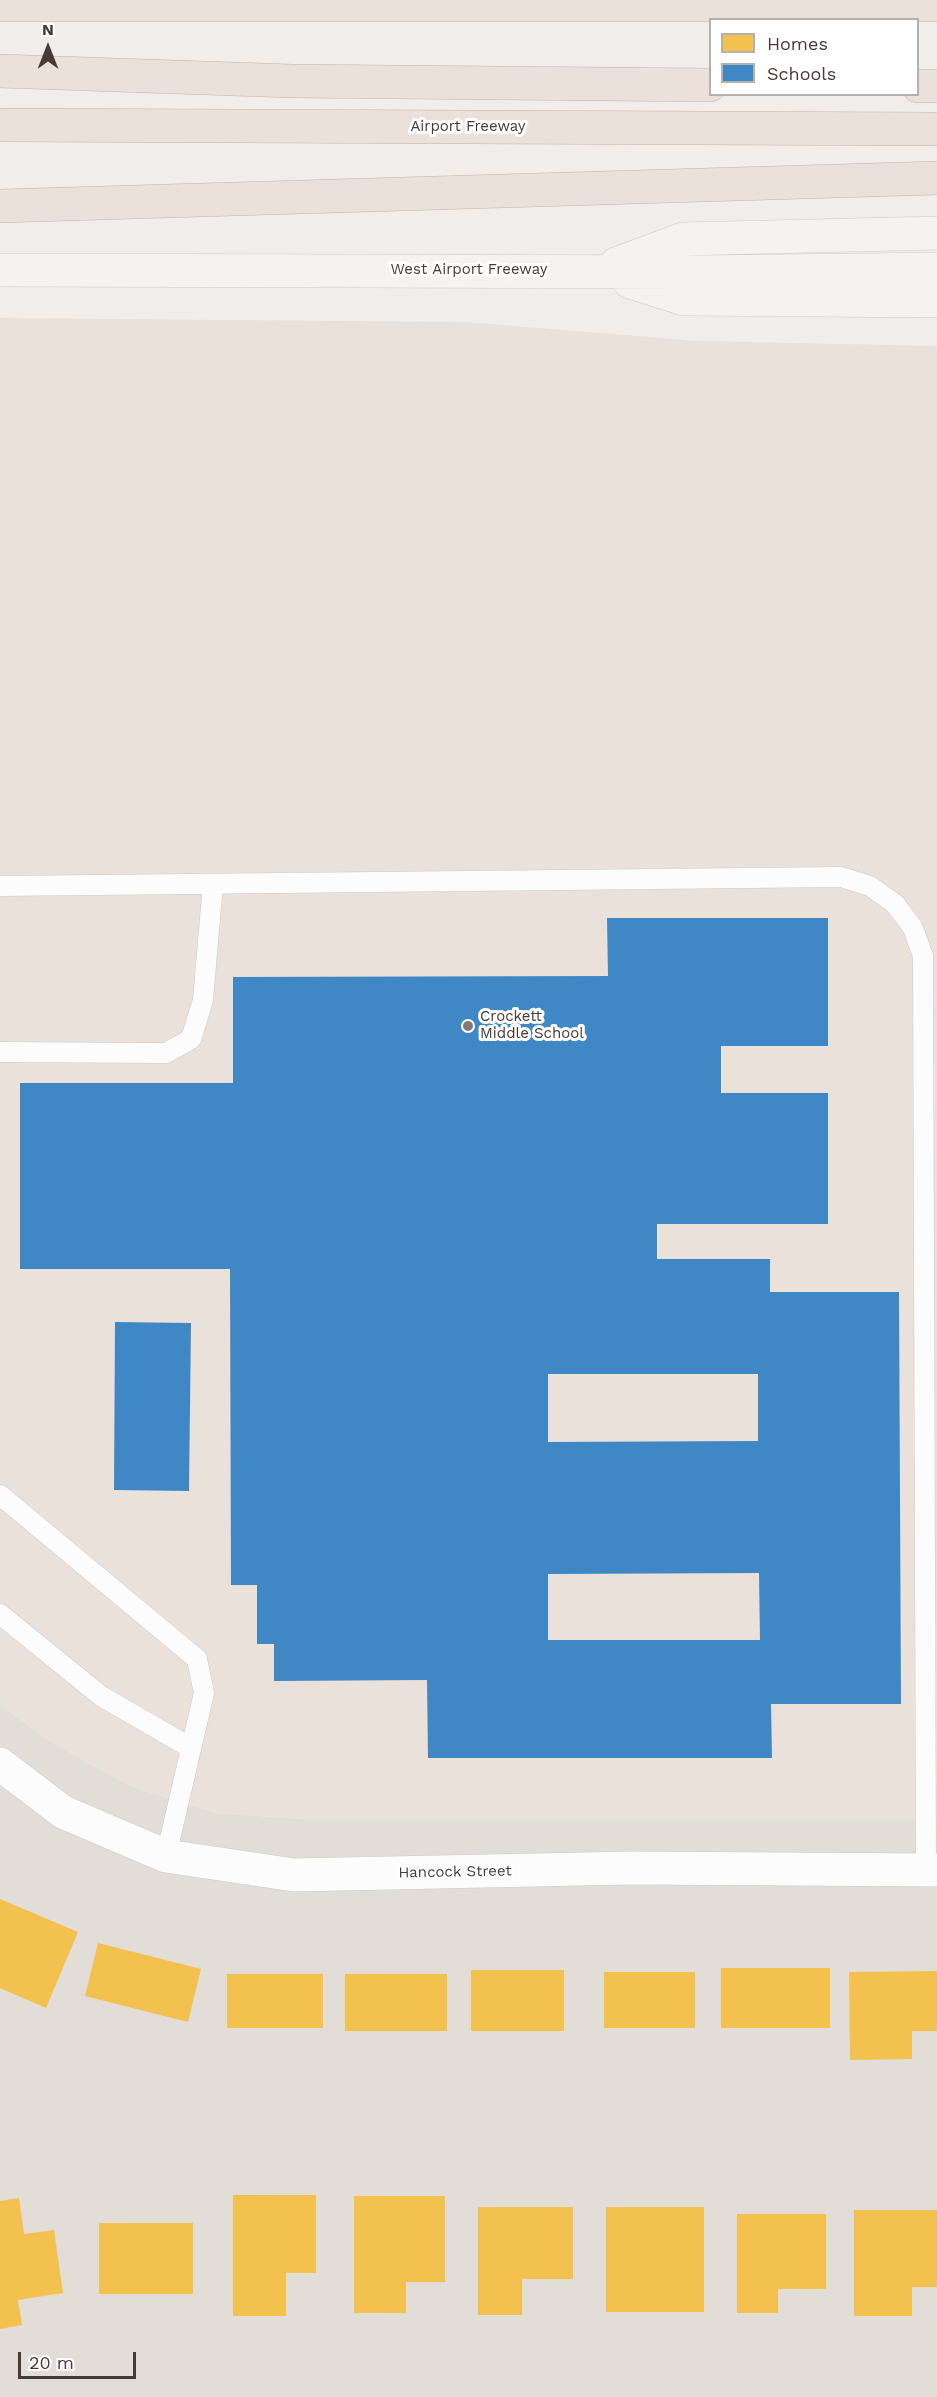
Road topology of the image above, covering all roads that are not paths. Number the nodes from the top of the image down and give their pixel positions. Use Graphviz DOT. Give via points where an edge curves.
graph roads {
  1 [pos="0,4"];
  2 [pos="937,4"];
  3 [pos="0,71"];
  4 [pos="709,85"];
  5 [pos="919,86"];
  6 [pos="937,86"];
  7 [pos="0,125"];
  8 [pos="937,129"];
  9 [pos="937,177"];
  10 [pos="0,206"];
  11 [pos="937,233"];
  12 [pos="937,269"];
  13 [pos="0,270"];
  14 [pos="597,271"];
  15 [pos="937,302"];
  16 [pos="213,884"];
  17 [pos="0,886"];
  18 [pos="0,1052"];
  19 [pos="0,1495"];
  20 [pos="0,1614"];
  21 [pos="931,1746"];
  22 [pos="191,1748"];
  23 [pos="0,1764"];
  24 [pos="166,1856"];
  25 [pos="932,1870"];
  1 -- 2 [label="highway"];
  3 -- 4 [label="highway" via="292,81"];
  5 -- 6 [label="highway"];
  7 -- 8 [label="highway, Airport Freeway"];
  9 -- 10 [label="highway"];
  11 -- 14 [label="main road" via="683,239"];
  12 -- 14 [label="main road, West Airport Freeway"];
  13 -- 14 [label="main road, West Airport Freeway"];
  14 -- 15 [label="main road" via="684,299"];
  16 -- 17 [label="lane"];
  16 -- 18 [label="lane" via="203,1000 191,1039 166,1053"];
  16 -- 21 [label="lane" via="841,877 870,886 894,904 913,928 923,956"];
  19 -- 22 [label="lane" via="197,1659 204,1693"];
  20 -- 22 [label="lane" via="101,1696"];
  21 -- 25 [label="lane"];
  22 -- 24 [label="lane"];
  23 -- 24 [label="street, Hancock Street" via="63,1812"];
  24 -- 25 [label="street, Hancock Street" via="294,1875 631,1868"];
}
